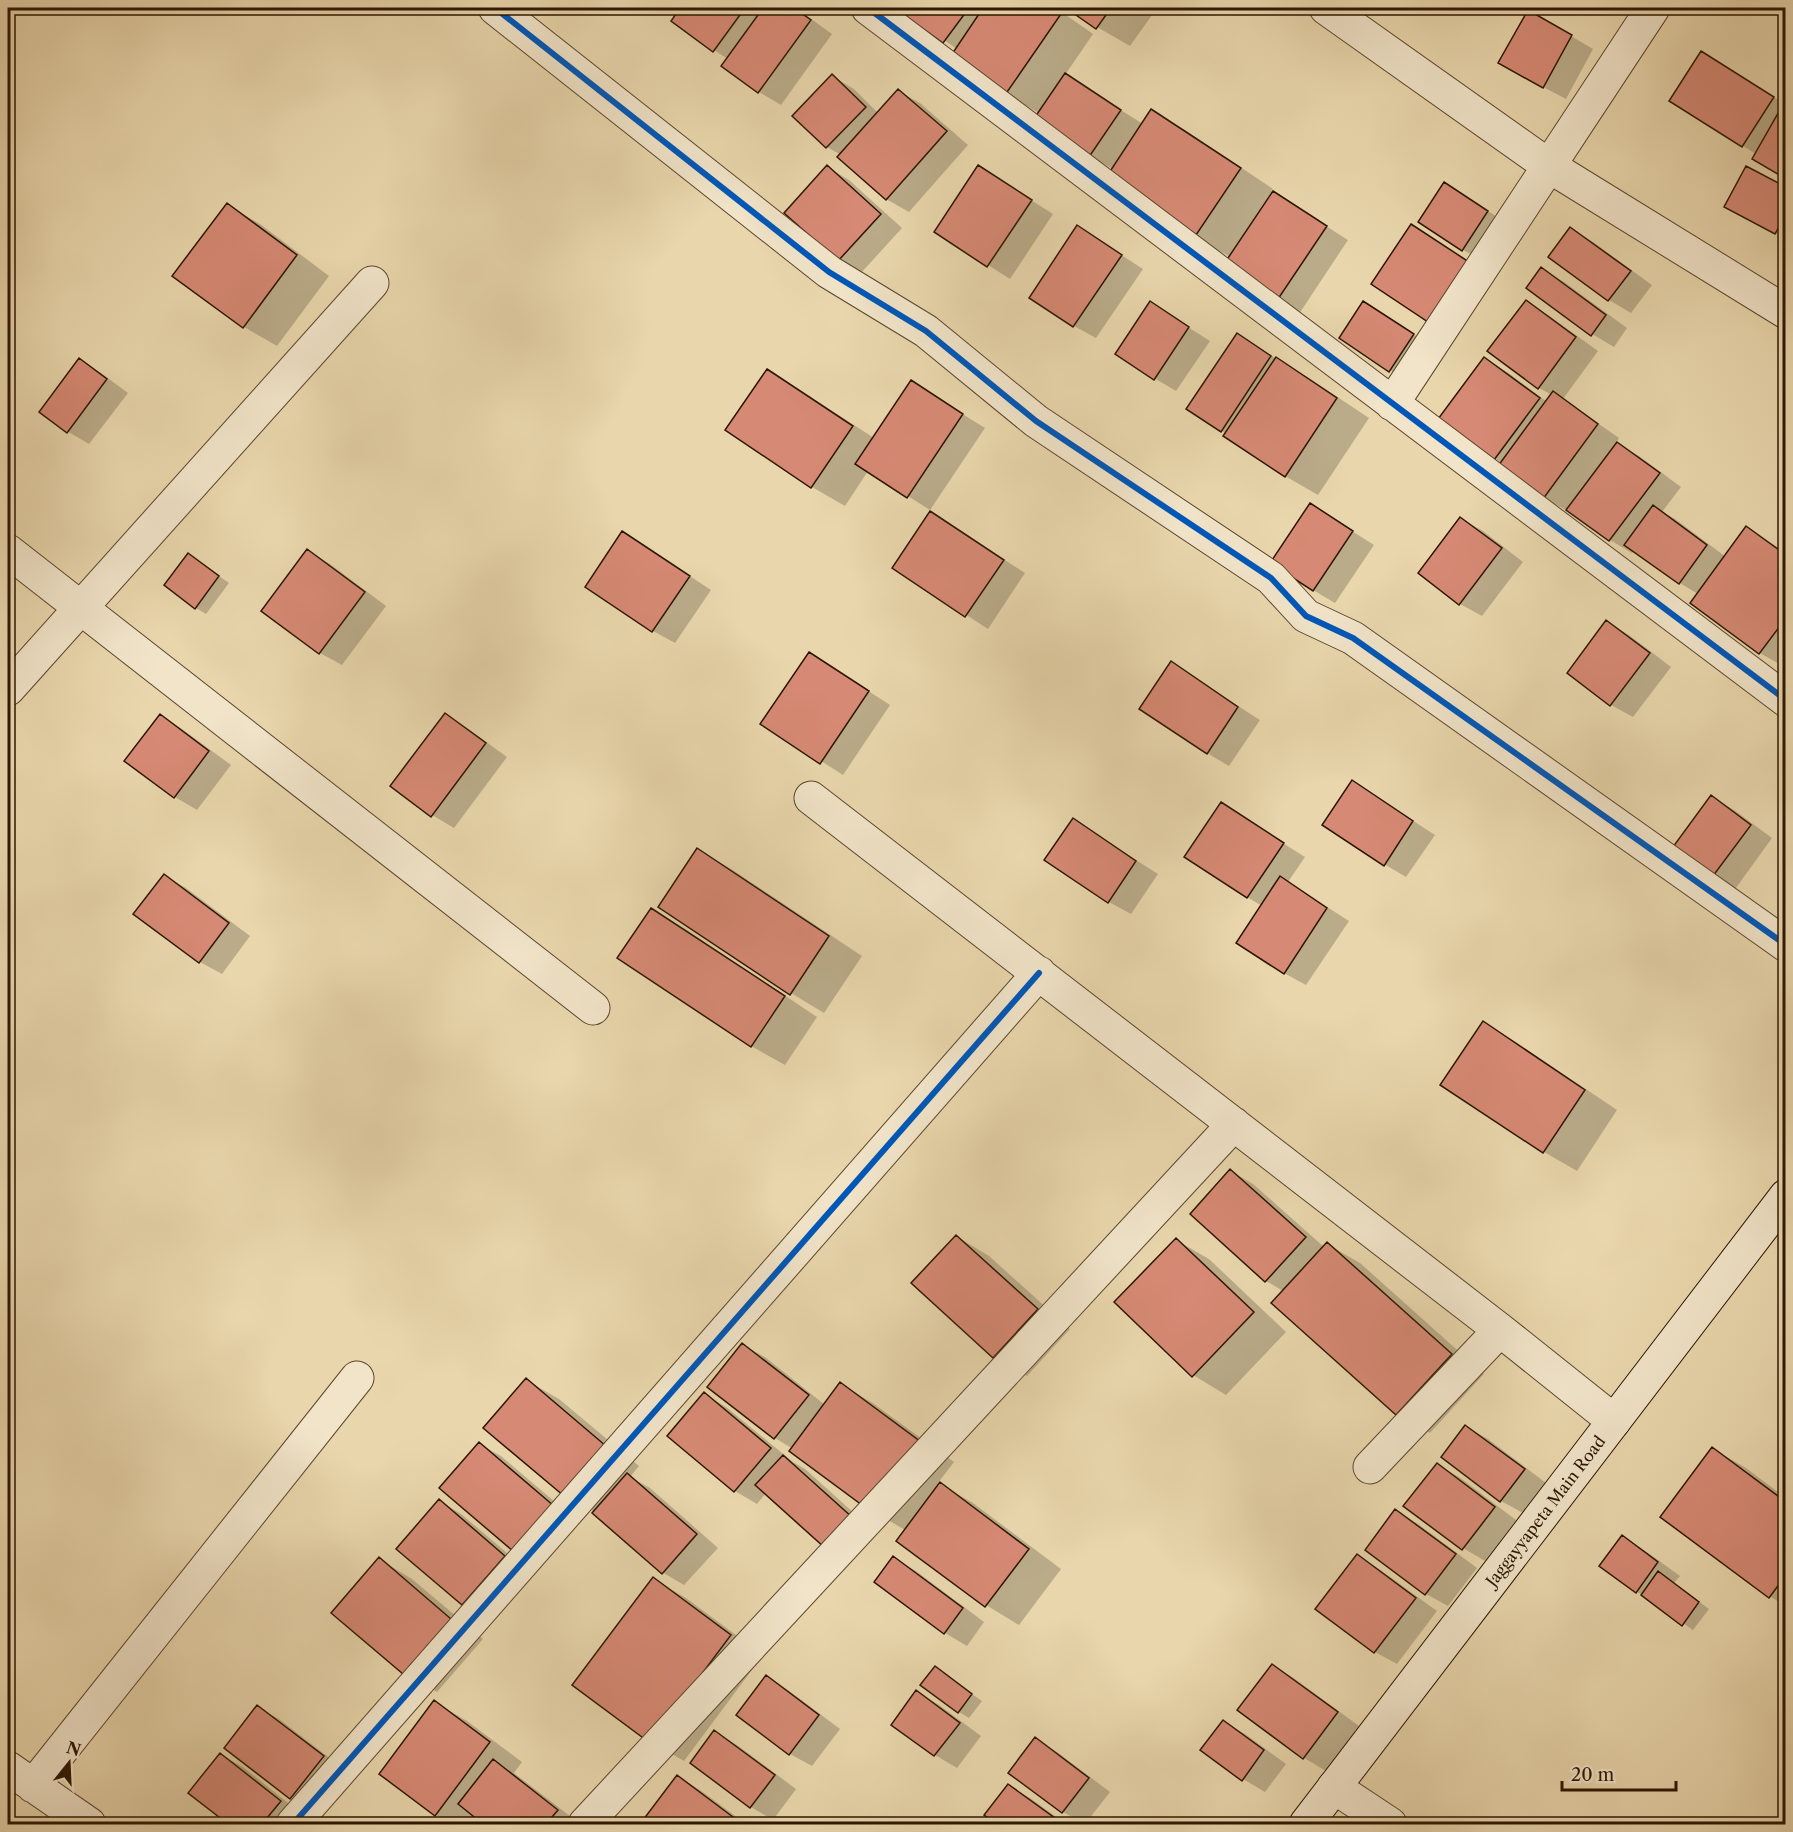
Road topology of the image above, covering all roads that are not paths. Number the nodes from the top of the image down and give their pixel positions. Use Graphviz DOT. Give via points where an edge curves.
graph roads {
  1 [pos="495,8"];
  2 [pos="868,8"];
  3 [pos="1326,8"];
  4 [pos="1653,8"];
  5 [pos="1549,166"];
  6 [pos="372,283"];
  7 [pos="1785,312"];
  8 [pos="1392,404"];
  9 [pos="8,551"];
  10 [pos="80,608"];
  11 [pos="8,689"];
  12 [pos="1785,700"];
  13 [pos="811,798"];
  14 [pos="1785,945"];
  15 [pos="1039,973"];
  16 [pos="593,1008"];
  17 [pos="1234,1124"];
  18 [pos="1785,1196"];
  19 [pos="1500,1330"];
  20 [pos="357,1378"];
  21 [pos="1614,1421"];
  22 [pos="1370,1467"];
  23 [pos="20,1777"];
  24 [pos="1334,1787"];
  25 [pos="89,1824"];
  26 [pos="293,1824"];
  27 [pos="585,1824"];
  28 [pos="1306,1824"];
  29 [pos="1390,1824"];
  1 -- 14 [label="street" via="829,272 926,331 1036,420 1271,578 1306,616 1353,638"];
  2 -- 8 [label="street"];
  3 -- 5 [label="street"];
  4 -- 5 [label="street"];
  5 -- 7 [label="street"];
  5 -- 8 [label="street"];
  6 -- 10 [label="street"];
  8 -- 12 [label="street"];
  9 -- 10 [label="street"];
  10 -- 11 [label="street"];
  10 -- 16 [label="street"];
  13 -- 15 [label="street"];
  15 -- 17 [label="street"];
  15 -- 26 [label="street"];
  17 -- 19 [label="street"];
  17 -- 27 [label="street"];
  18 -- 21 [label="street, Jaggayyapeta Main Road"];
  19 -- 21 [label="street"];
  19 -- 22 [label="street"];
  20 -- 23 [label="street"];
  21 -- 24 [label="street, Jaggayyapeta Main Road"];
  23 -- 25 [label="street"];
  24 -- 28 [label="street, Jaggayyapeta Main Road"];
  24 -- 29 [label="street"];
}
